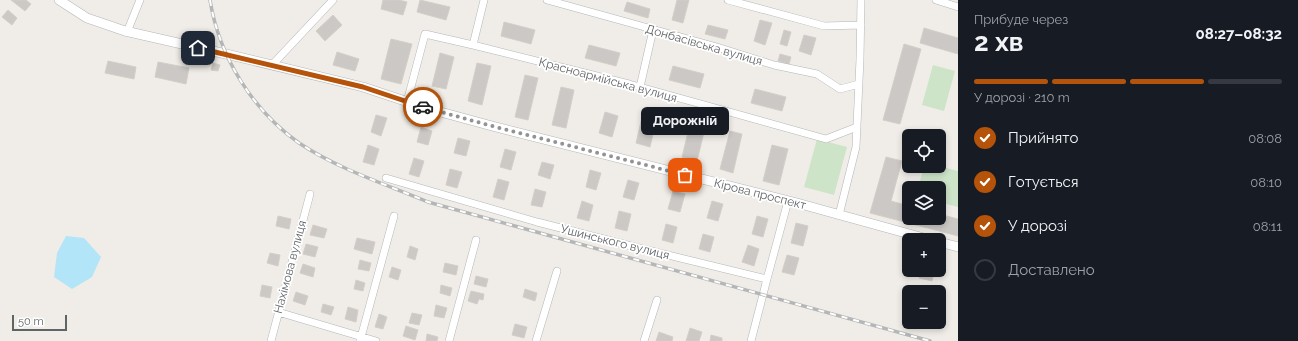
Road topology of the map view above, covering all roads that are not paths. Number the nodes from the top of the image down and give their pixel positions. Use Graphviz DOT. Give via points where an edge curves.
graph roads {
  1 [pos="59,0"];
  2 [pos="140,0"];
  3 [pos="333,0"];
  4 [pos="484,0"];
  5 [pos="547,0"];
  6 [pos="728,0"];
  7 [pos="861,0"];
  8 [pos="936,0"];
  9 [pos="958,7"];
  10 [pos="861,25"];
  11 [pos="653,30"];
  12 [pos="127,32"];
  13 [pos="473,45"];
  14 [pos="272,66"];
  15 [pos="859,84"];
  16 [pos="640,87"];
  17 [pos="407,102"];
  18 [pos="857,127"];
  19 [pos="386,178"];
  20 [pos="310,194"];
  21 [pos="788,201"];
  22 [pos="839,215"];
  23 [pos="394,216"];
  24 [pos="905,233"];
  25 [pos="476,240"];
  26 [pos="946,244"];
  27 [pos="958,248"];
  28 [pos="557,271"];
  29 [pos="767,279"];
  30 [pos="657,300"];
  31 [pos="278,312"];
  32 [pos="360,339"];
  33 [pos="271,341"];
  34 [pos="376,341"];
  35 [pos="449,341"];
  36 [pos="536,341"];
  37 [pos="644,341"];
  38 [pos="752,341"];
  1 -- 12 [label="street, Кірова проспект" via="87,18"];
  2 -- 12 [label="street"];
  3 -- 14 [label="street"];
  4 -- 13 [label="street"];
  5 -- 11 [label="street, Донбасівська вулиця"];
  6 -- 10 [label="street" via="824,26"];
  7 -- 10 [label="street"];
  8 -- 9 [label="street"];
  10 -- 15 [label="street"];
  11 -- 15 [label="street, Донбасівська вулиця" via="774,65 817,74 840,88"];
  11 -- 16 [label="street"];
  12 -- 14 [label="street, Кірова проспект"];
  13 -- 16 [label="street, Красноармійська вулиця"];
  13 -- 17 [label="street, Красноармійська вулиця" via="426,34"];
  14 -- 17 [label="street, Кірова проспект" via="363,87"];
  15 -- 18 [label="street"];
  16 -- 18 [label="street, Красноармійська вулиця" via="826,139"];
  17 -- 21 [label="street, Кірова проспект"];
  18 -- 22 [label="street" via="856,147"];
  19 -- 29 [label="street, Ушинського вулиця" via="552,226"];
  20 -- 31 [label="street, Нахімова вулиця"];
  21 -- 22 [label="street, Кірова проспект"];
  21 -- 29 [label="street"];
  22 -- 24 [label="street, Кірова проспект"];
  23 -- 32 [label="street"];
  25 -- 35 [label="street"];
  26 -- 27 [label="street"];
  28 -- 36 [label="street"];
  29 -- 38 [label="street"];
  30 -- 37 [label="street"];
  31 -- 32 [label="street"];
  31 -- 33 [label="street, Нахімова вулиця"];
  32 -- 34 [label="street"];
}
